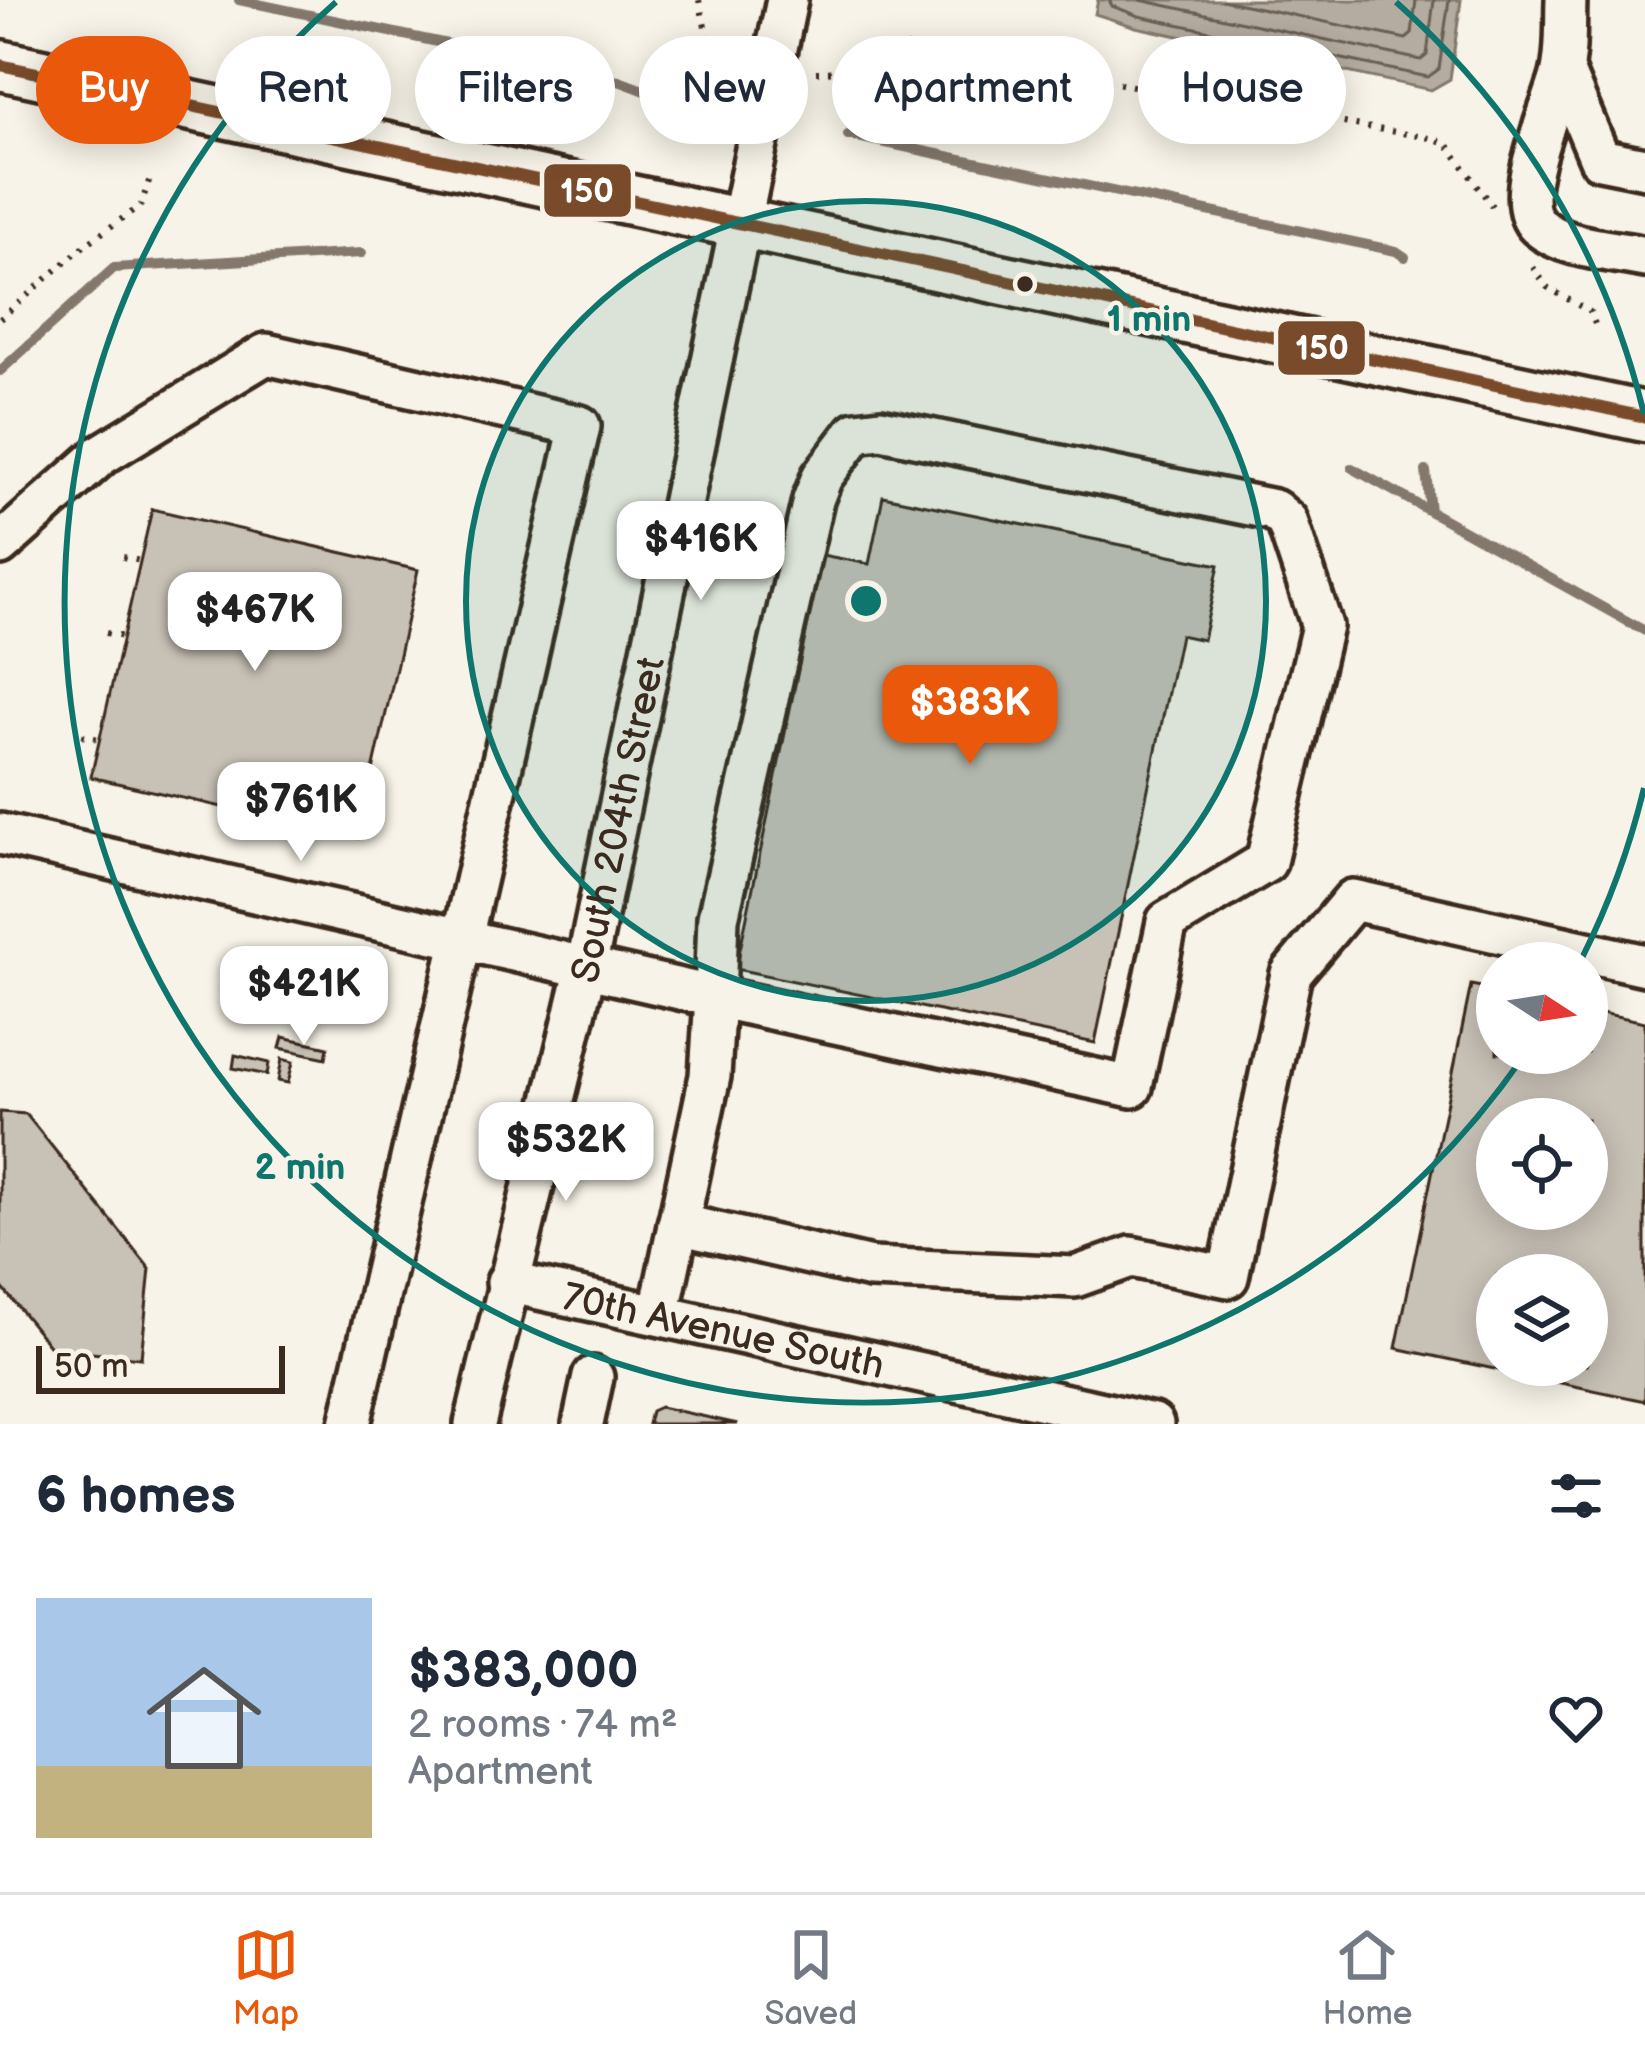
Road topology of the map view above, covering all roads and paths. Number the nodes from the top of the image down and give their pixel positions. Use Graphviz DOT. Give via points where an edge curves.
graph roads {
  1 [pos="699,0"];
  2 [pos="787,0"];
  3 [pos="1566,0"];
  4 [pos="707,36"];
  5 [pos="0,65"];
  6 [pos="1563,70"];
  7 [pos="816,72"];
  8 [pos="1645,168"];
  9 [pos="151,175"];
  10 [pos="1493,208"];
  11 [pos="743,222"];
  12 [pos="1645,256"];
  13 [pos="1533,267"];
  14 [pos="0,319"];
  15 [pos="1598,332"];
  16 [pos="1645,417"];
  17 [pos="0,545"];
  18 [pos="123,557"];
  19 [pos="140,561"];
  20 [pos="106,633"];
  21 [pos="123,637"];
  22 [pos="82,736"];
  23 [pos="100,739"];
  24 [pos="0,834"];
  25 [pos="461,939"];
  26 [pos="1645,965"];
  27 [pos="586,968"];
  28 [pos="715,997"];
  29 [pos="678,1224"];
  30 [pos="507,1282"];
  31 [pos="659,1316"];
  32 [pos="593,1377"];
  33 [pos="1035,1412"];
  34 [pos="350,1424"];
  35 [pos="475,1424"];
  36 [pos="583,1424"];
  37 [pos="1153,1424"];
  1 -- 4 [label="path"];
  2 -- 11 [label="street, South 204th Street"];
  3 -- 6 [label="street"];
  5 -- 11 [label="main road"];
  6 -- 8 [label="street" via="1600,159"];
  6 -- 12 [label="street" via="1527,208 1538,225 1571,242"];
  7 -- 10 [label="path" via="852,71 905,46 1435,139 1448,144"];
  9 -- 14 [label="path" via="142,205"];
  11 -- 16 [label="main road"];
  11 -- 27 [label="street, South 204th Street"];
  13 -- 15 [label="path" via="1546,287 1589,312"];
  17 -- 25 [label="street" via="101,455 266,354 580,427"];
  18 -- 19 [label="path"];
  20 -- 21 [label="path"];
  22 -- 23 [label="path"];
  24 -- 25 [label="street"];
  25 -- 27 [label="street"];
  25 -- 34 [label="street"];
  26 -- 29 [label="street" via="1353,900 1291,974 1228,1277 1131,1256 1075,1277 871,1268"];
  27 -- 28 [label="street"];
  27 -- 30 [label="street, South 204th Street"];
  28 -- 28 [label="street" via="1132,1087 1167,922 1266,862 1322,626 1287,521 1274,510 881,429 856,432 813,500 718,918"];
  28 -- 29 [label="street" via="710,1076"];
  29 -- 31 [label="street"];
  30 -- 31 [label="street, 70th Avenue South"];
  30 -- 35 [label="street, South 204th Street"];
  31 -- 33 [label="street, 70th Avenue South"];
  32 -- 36 [label="street"];
  33 -- 37 [label="street, 70th Avenue South"];
}
